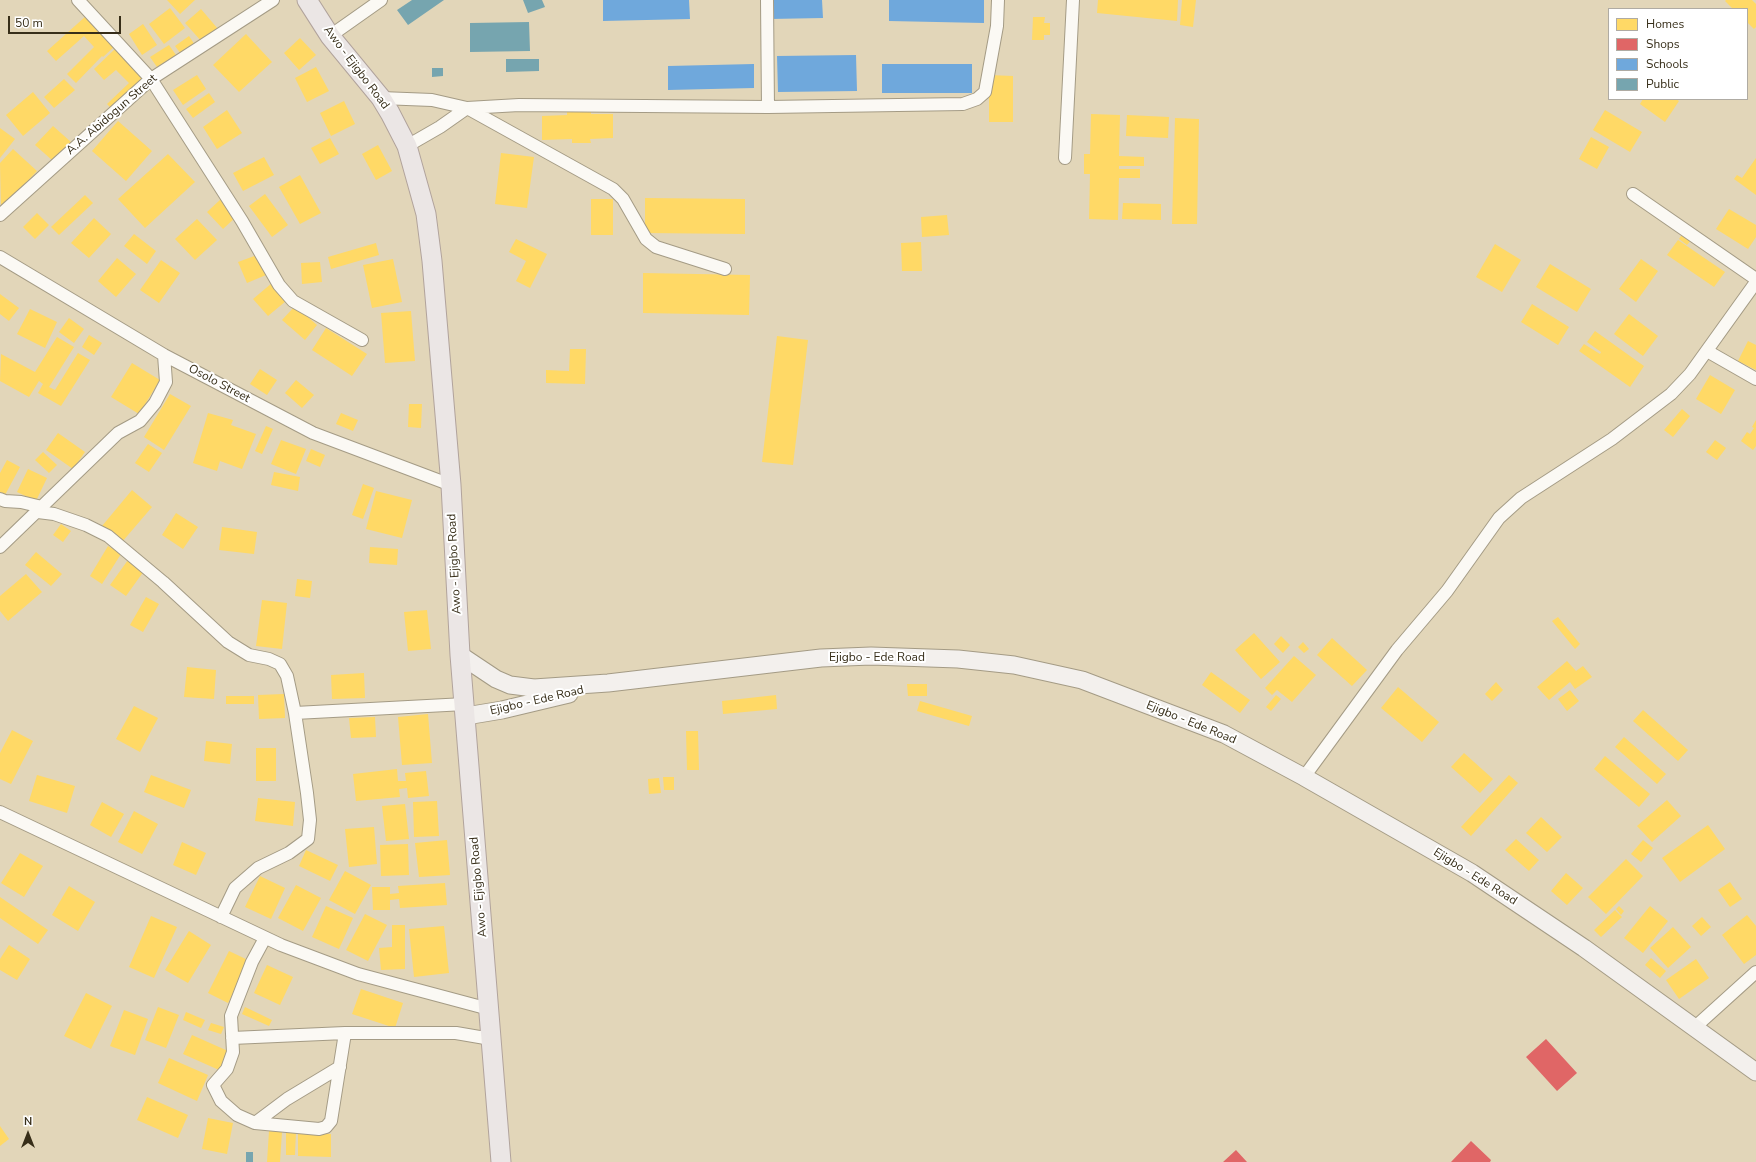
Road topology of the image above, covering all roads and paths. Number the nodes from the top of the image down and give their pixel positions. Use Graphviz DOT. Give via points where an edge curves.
graph roads {
  1 [pos="78,0"];
  2 [pos="273,0"];
  3 [pos="307,0"];
  4 [pos="381,0"];
  5 [pos="767,0"];
  6 [pos="998,0"];
  7 [pos="1073,0"];
  8 [pos="330,36"];
  9 [pos="151,79"];
  10 [pos="381,98"];
  11 [pos="768,107"];
  12 [pos="467,108"];
  13 [pos="407,146"];
  14 [pos="1065,158"];
  15 [pos="1633,194"];
  16 [pos="0,215"];
  17 [pos="0,257"];
  18 [pos="724,269"];
  19 [pos="1756,279"];
  20 [pos="1756,282"];
  21 [pos="362,340"];
  22 [pos="1707,351"];
  23 [pos="164,355"];
  24 [pos="1756,379"];
  25 [pos="451,484"];
  26 [pos="0,499"];
  27 [pos="40,510"];
  28 [pos="0,547"];
  29 [pos="460,655"];
  30 [pos="608,683"];
  31 [pos="465,710"];
  32 [pos="295,713"];
  33 [pos="1304,777"];
  34 [pos="0,812"];
  35 [pos="221,917"];
  36 [pos="265,938"];
  37 [pos="1756,972"];
  38 [pos="489,1009"];
  39 [pos="1694,1028"];
  40 [pos="345,1033"];
  41 [pos="232,1038"];
  42 [pos="491,1039"];
  43 [pos="340,1067"];
  44 [pos="1756,1072"];
  45 [pos="255,1123"];
  46 [pos="501,1162"];
  1 -- 9 [label="street"];
  2 -- 9 [label="street, A.A. Abidogun Street"];
  3 -- 8 [label="main road, Awo - Ejigbo Road"];
  4 -- 8 [label="street"];
  5 -- 11 [label="street"];
  6 -- 11 [label="street" via="997,26 985,92 977,99 962,104"];
  7 -- 14 [label="street"];
  8 -- 10 [label="main road, Awo - Ejigbo Road"];
  9 -- 16 [label="street, A.A. Abidogun Street"];
  9 -- 21 [label="street" via="242,221 279,285 293,300"];
  10 -- 12 [label="street" via="432,100"];
  10 -- 13 [label="main road, Awo - Ejigbo Road"];
  11 -- 12 [label="street" via="519,105"];
  12 -- 13 [label="street"];
  12 -- 18 [label="street" via="613,189 622,199 646,239 656,247"];
  13 -- 25 [label="main road, Awo - Ejigbo Road" via="426,214"];
  15 -- 19 [label="street"];
  17 -- 23 [label="street, Osolo Street"];
  20 -- 22 [label="street"];
  22 -- 24 [label="street"];
  22 -- 33 [label="street" via="1690,374 1650,411 1521,498 1498,518 1447,591 1392,656"];
  23 -- 25 [label="street, Osolo Street" via="313,433"];
  23 -- 27 [label="street" via="166,382 155,403 140,421 118,433"];
  25 -- 29 [label="main road, Awo - Ejigbo Road"];
  26 -- 27 [label="street" via="21,502"];
  27 -- 28 [label="street"];
  27 -- 32 [label="street" via="86,525 108,536 228,642 249,655 269,658 280,664 287,676"];
  29 -- 30 [label="main road, Ejigbo - Ede Road" via="496,679 520,687"];
  29 -- 31 [label="main road, Awo - Ejigbo Road"];
  30 -- 31 [label="main road, Ejigbo - Ede Road" via="502,710"];
  30 -- 33 [label="main road, Ejigbo - Ede Road" via="821,658 871,656 958,659 1014,665 1082,680 1224,734"];
  31 -- 32 [label="street"];
  31 -- 38 [label="main road, Awo - Ejigbo Road"];
  32 -- 35 [label="street" via="310,820 308,839 289,853 258,868 235,888"];
  33 -- 39 [label="main road, Ejigbo - Ede Road" via="1472,873 1584,948"];
  34 -- 35 [label="street"];
  35 -- 36 [label="street"];
  36 -- 38 [label="street" via="358,974"];
  36 -- 41 [label="street" via="252,962 231,1016"];
  37 -- 39 [label="street"];
  38 -- 42 [label="main road, Awo - Ejigbo Road"];
  39 -- 44 [label="main road, Ejigbo - Ede Road"];
  40 -- 41 [label="street"];
  40 -- 42 [label="street" via="456,1033"];
  40 -- 43 [label="street"];
  41 -- 45 [label="street" via="233,1052 227,1069 213,1084 221,1101 237,1115"];
  42 -- 46 [label="main road, Awo - Ejigbo Road"];
  43 -- 45 [label="street" via="287,1099"];
  43 -- 45 [label="street" via="331,1121 326,1127 319,1129"];
}
